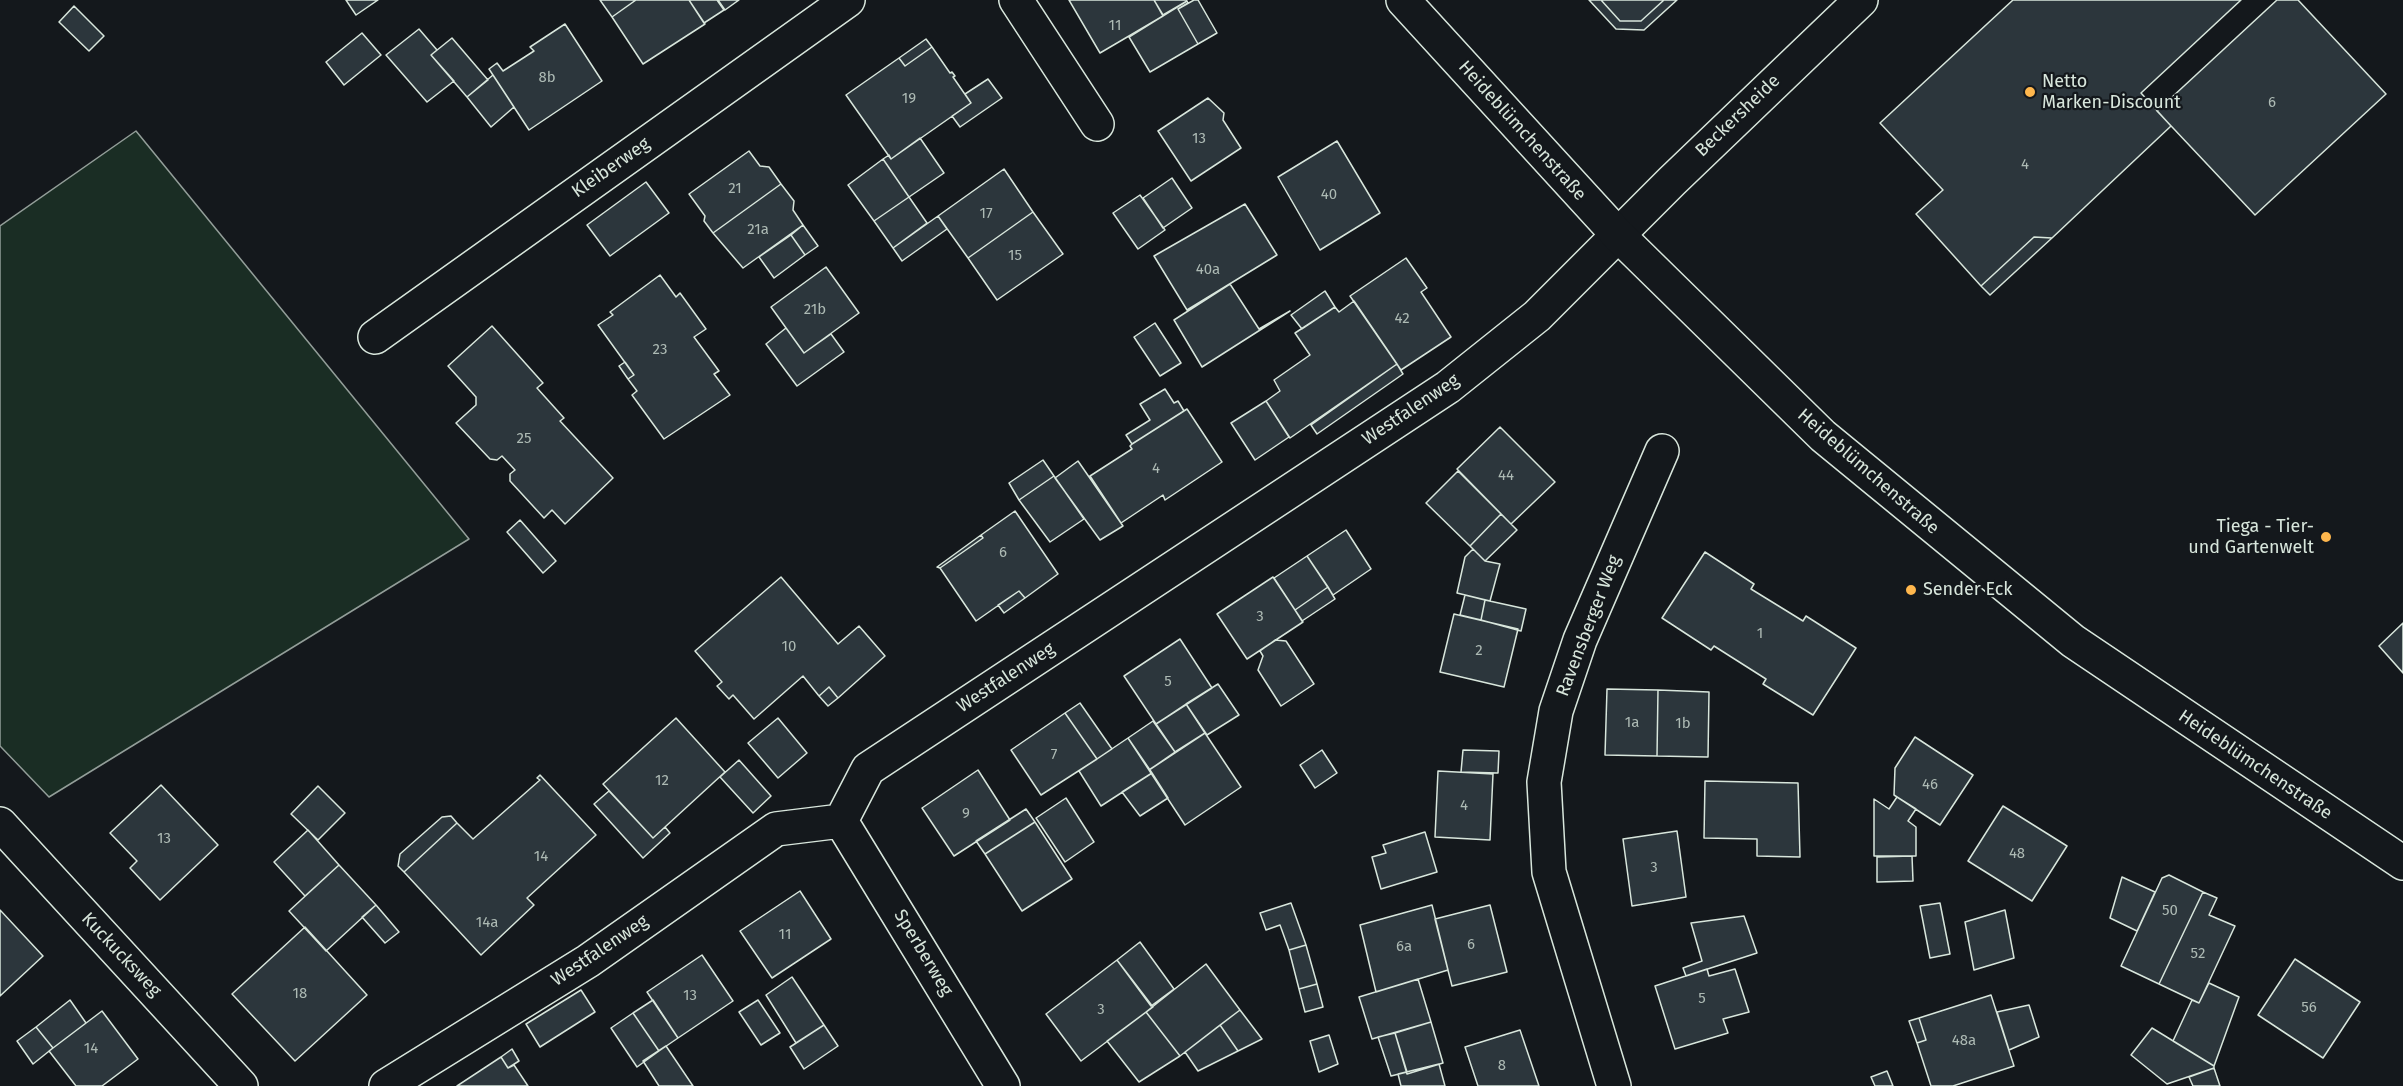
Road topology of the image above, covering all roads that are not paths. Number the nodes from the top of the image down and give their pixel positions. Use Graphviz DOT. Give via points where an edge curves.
graph roads {
  1 [pos="848,0"];
  2 [pos="1016,0"];
  3 [pos="1403,0"];
  4 [pos="1861,0"];
  5 [pos="1097,124"];
  6 [pos="1618,236"];
  7 [pos="375,337"];
  8 [pos="1662,451"];
  9 [pos="841,821"];
  10 [pos="0,824"];
  11 [pos="2403,863"];
  12 [pos="241,1086"];
  13 [pos="386,1086"];
  14 [pos="1003,1086"];
  15 [pos="1614,1086"];
  1 -- 7 [label="street, Kleiberweg"];
  2 -- 5 [label="street"];
  3 -- 6 [label="street, Heideblümchenstraße"];
  4 -- 6 [label="street, Beckersheide"];
  6 -- 9 [label="street, Westfalenweg" via="1537,316 1448,387 868,769"];
  6 -- 11 [label="street, Heideblümchenstraße" via="1823,436 2073,641"];
  8 -- 15 [label="street, Ravensberger Weg" via="1580,640 1556,711 1544,782 1549,872"];
  9 -- 13 [label="street, Westfalenweg" via="776,829 588,961"];
  9 -- 14 [label="street, Sperberweg"];
  10 -- 12 [label="street, Kuckucksweg"];
}
